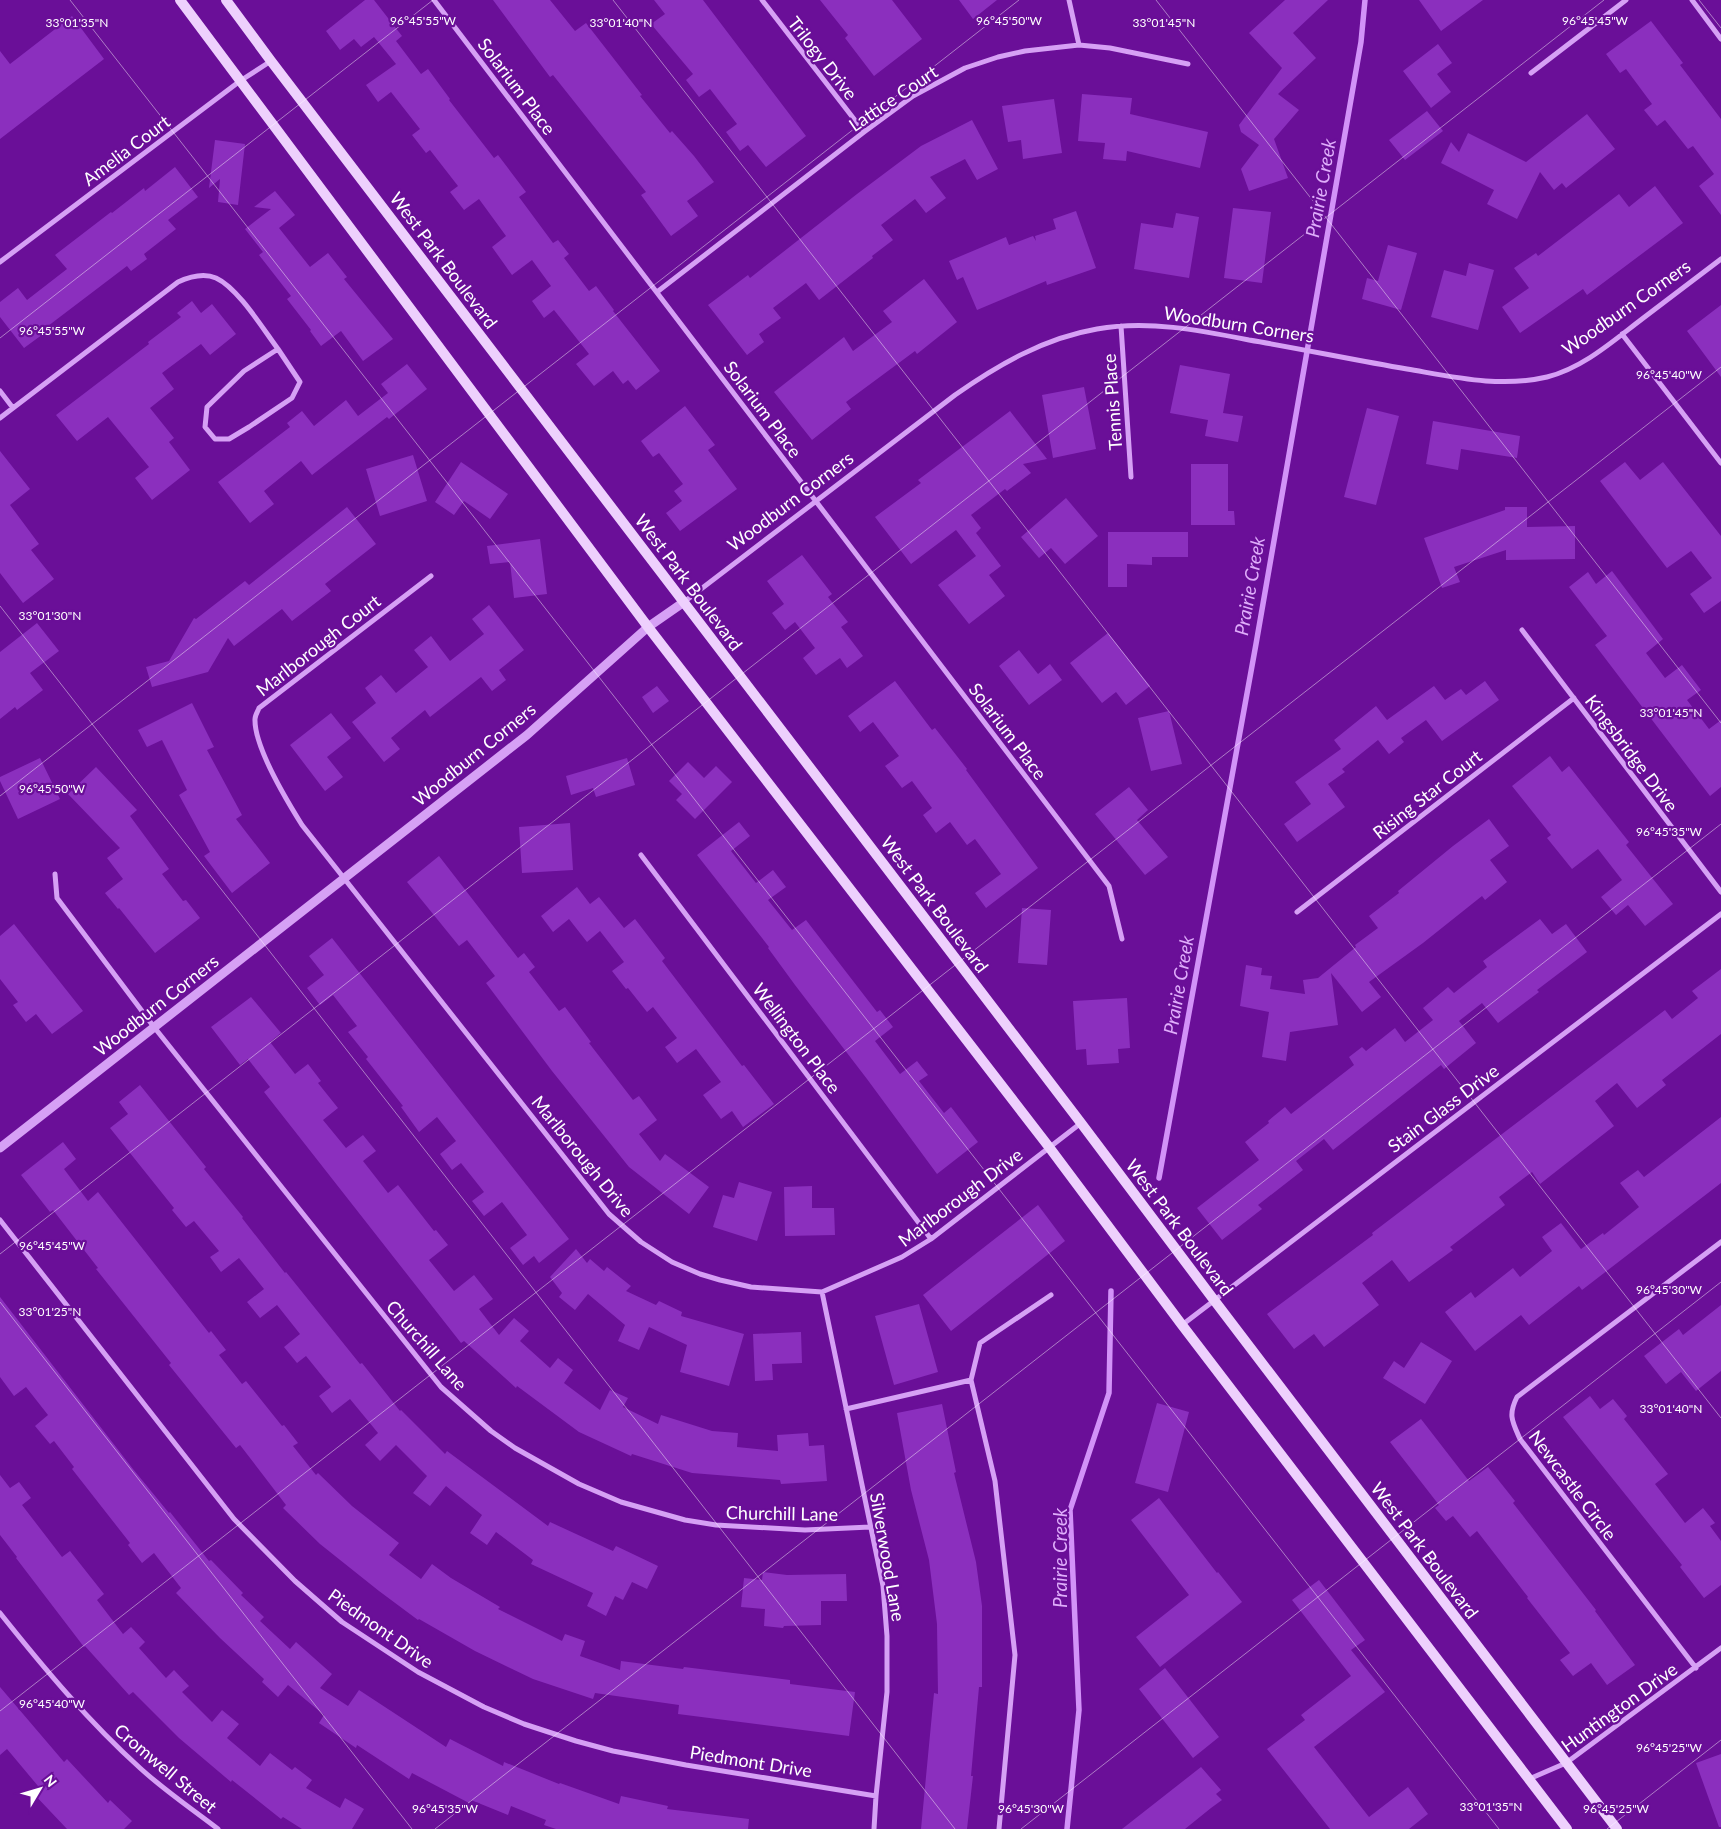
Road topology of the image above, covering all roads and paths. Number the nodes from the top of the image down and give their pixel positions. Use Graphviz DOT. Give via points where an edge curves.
graph roads {
  1 [pos="180,0"];
  2 [pos="226,0"];
  3 [pos="434,0"];
  4 [pos="762,0"];
  5 [pos="1070,0"];
  6 [pos="1626,0"];
  7 [pos="1692,0"];
  8 [pos="1721,39"];
  9 [pos="1079,45"];
  10 [pos="271,61"];
  11 [pos="1188,64"];
  12 [pos="1530,73"];
  13 [pos="240,81"];
  14 [pos="864,132"];
  15 [pos="1721,259"];
  16 [pos="0,262"];
  17 [pos="657,292"];
  18 [pos="1121,326"];
  19 [pos="1622,334"];
  20 [pos="278,349"];
  21 [pos="0,391"];
  22 [pos="13,408"];
  23 [pos="0,418"];
  24 [pos="1721,463"];
  25 [pos="1131,477"];
  26 [pos="815,502"];
  27 [pos="431,576"];
  28 [pos="684,602"];
  29 [pos="648,627"];
  30 [pos="1522,630"];
  31 [pos="1574,698"];
  32 [pos="642,854"];
  33 [pos="55,874"];
  34 [pos="344,878"];
  35 [pos="1721,892"];
  36 [pos="1298,912"];
  37 [pos="1721,914"];
  38 [pos="1122,939"];
  39 [pos="154,1027"];
  40 [pos="1081,1122"];
  41 [pos="1049,1147"];
  42 [pos="0,1148"];
  43 [pos="0,1220"];
  44 [pos="931,1239"];
  45 [pos="1721,1242"];
  46 [pos="822,1292"];
  47 [pos="1052,1295"];
  48 [pos="1214,1300"];
  49 [pos="1182,1325"];
  50 [pos="971,1380"];
  51 [pos="846,1409"];
  52 [pos="870,1527"];
  53 [pos="0,1612"];
  54 [pos="1721,1648"];
  55 [pos="1696,1668"];
  56 [pos="1566,1763"];
  57 [pos="1529,1779"];
  58 [pos="876,1796"];
  59 [pos="218,1829"];
  60 [pos="874,1829"];
  61 [pos="999,1829"];
  62 [pos="1567,1829"];
  63 [pos="1617,1829"];
  1 -- 13 [label="main road"];
  2 -- 10 [label="main road, West Park Boulevard"];
  3 -- 17 [label="street, Solarium Place"];
  4 -- 14 [label="street, Trilogy Drive"];
  5 -- 9 [label="street"];
  6 -- 12 [label="street"];
  7 -- 8 [label="street"];
  9 -- 11 [label="street, Lattice Court"];
  9 -- 14 [label="street, Lattice Court" via="1024,51 965,68 913,96"];
  10 -- 13 [label="street, Amelia Court"];
  10 -- 28 [label="main road, West Park Boulevard"];
  13 -- 16 [label="street, Amelia Court"];
  13 -- 29 [label="main road"];
  14 -- 17 [label="street, Lattice Court"];
  15 -- 19 [label="street, Woodburn Corners"];
  17 -- 26 [label="street, Solarium Place"];
  18 -- 19 [label="street, Woodburn Corners" via="1190,329 1469,380 1498,382 1525,381 1571,368"];
  18 -- 25 [label="street, Tennis Place"];
  18 -- 26 [label="street, Woodburn Corners" via="1056,339 988,372"];
  19 -- 24 [label="street"];
  20 -- 20 [label="street" via="300,382 292,398 230,439 214,439 205,427 207,408 244,371"];
  20 -- 22 [label="street" via="231,288 216,278 190,277 178,282"];
  21 -- 22 [label="street"];
  22 -- 23 [label="street"];
  26 -- 28 [label="street, Woodburn Corners"];
  26 -- 38 [label="street, Solarium Place" via="1110,886"];
  27 -- 34 [label="street, Marlborough Court" via="275,695 259,708 255,718 261,745 279,788"];
  28 -- 29 [label="street, Woodburn Corners"];
  28 -- 40 [label="main road, West Park Boulevard"];
  29 -- 34 [label="street, Woodburn Corners" via="527,735"];
  29 -- 41 [label="main road"];
  30 -- 31 [label="street, Kingsbridge Drive"];
  31 -- 35 [label="street, Kingsbridge Drive"];
  31 -- 36 [label="street, Rising Star Court"];
  32 -- 44 [label="street, Wellington Place"];
  33 -- 39 [label="street, Churchill Lane" via="57,898"];
  34 -- 39 [label="street, Woodburn Corners"];
  34 -- 46 [label="street, Marlborough Drive" via="623,1228 672,1262 700,1274 751,1287"];
  37 -- 48 [label="street, Stain Glass Drive"];
  39 -- 42 [label="street, Woodburn Corners"];
  39 -- 52 [label="street, Churchill Lane" via="441,1388 515,1448 579,1484 621,1502 685,1520 805,1530"];
  40 -- 41 [label="street, Marlborough Drive"];
  40 -- 48 [label="main road, West Park Boulevard"];
  41 -- 44 [label="street, Marlborough Drive"];
  41 -- 49 [label="main road"];
  43 -- 58 [label="street, Piedmont Drive" via="234,1519 295,1581 342,1622 418,1672 484,1707 576,1741 686,1765"];
  44 -- 46 [label="street, Marlborough Drive" via="902,1257"];
  45 -- 55 [label="street, Newcastle Circle" via="1517,1397 1511,1408 1520,1439"];
  46 -- 51 [label="street, Silverwood Lane"];
  47 -- 50 [label="street" via="980,1343"];
  48 -- 49 [label="street, Stain Glass Drive"];
  48 -- 56 [label="main road, West Park Boulevard"];
  49 -- 57 [label="main road"];
  50 -- 51 [label="street"];
  50 -- 61 [label="street" via="995,1481 1015,1655"];
  51 -- 52 [label="street, Silverwood Lane"];
  52 -- 58 [label="street, Silverwood Lane" via="883,1586 888,1636 887,1692"];
  53 -- 59 [label="street, Cromwell Street" via="110,1740 141,1769"];
  54 -- 55 [label="street, Huntington Drive"];
  55 -- 56 [label="street, Huntington Drive"];
  56 -- 57 [label="street, Huntington Drive"];
  56 -- 63 [label="main road, West Park Boulevard"];
  57 -- 62 [label="main road"];
  58 -- 60 [label="street, Silverwood Lane"];
}
